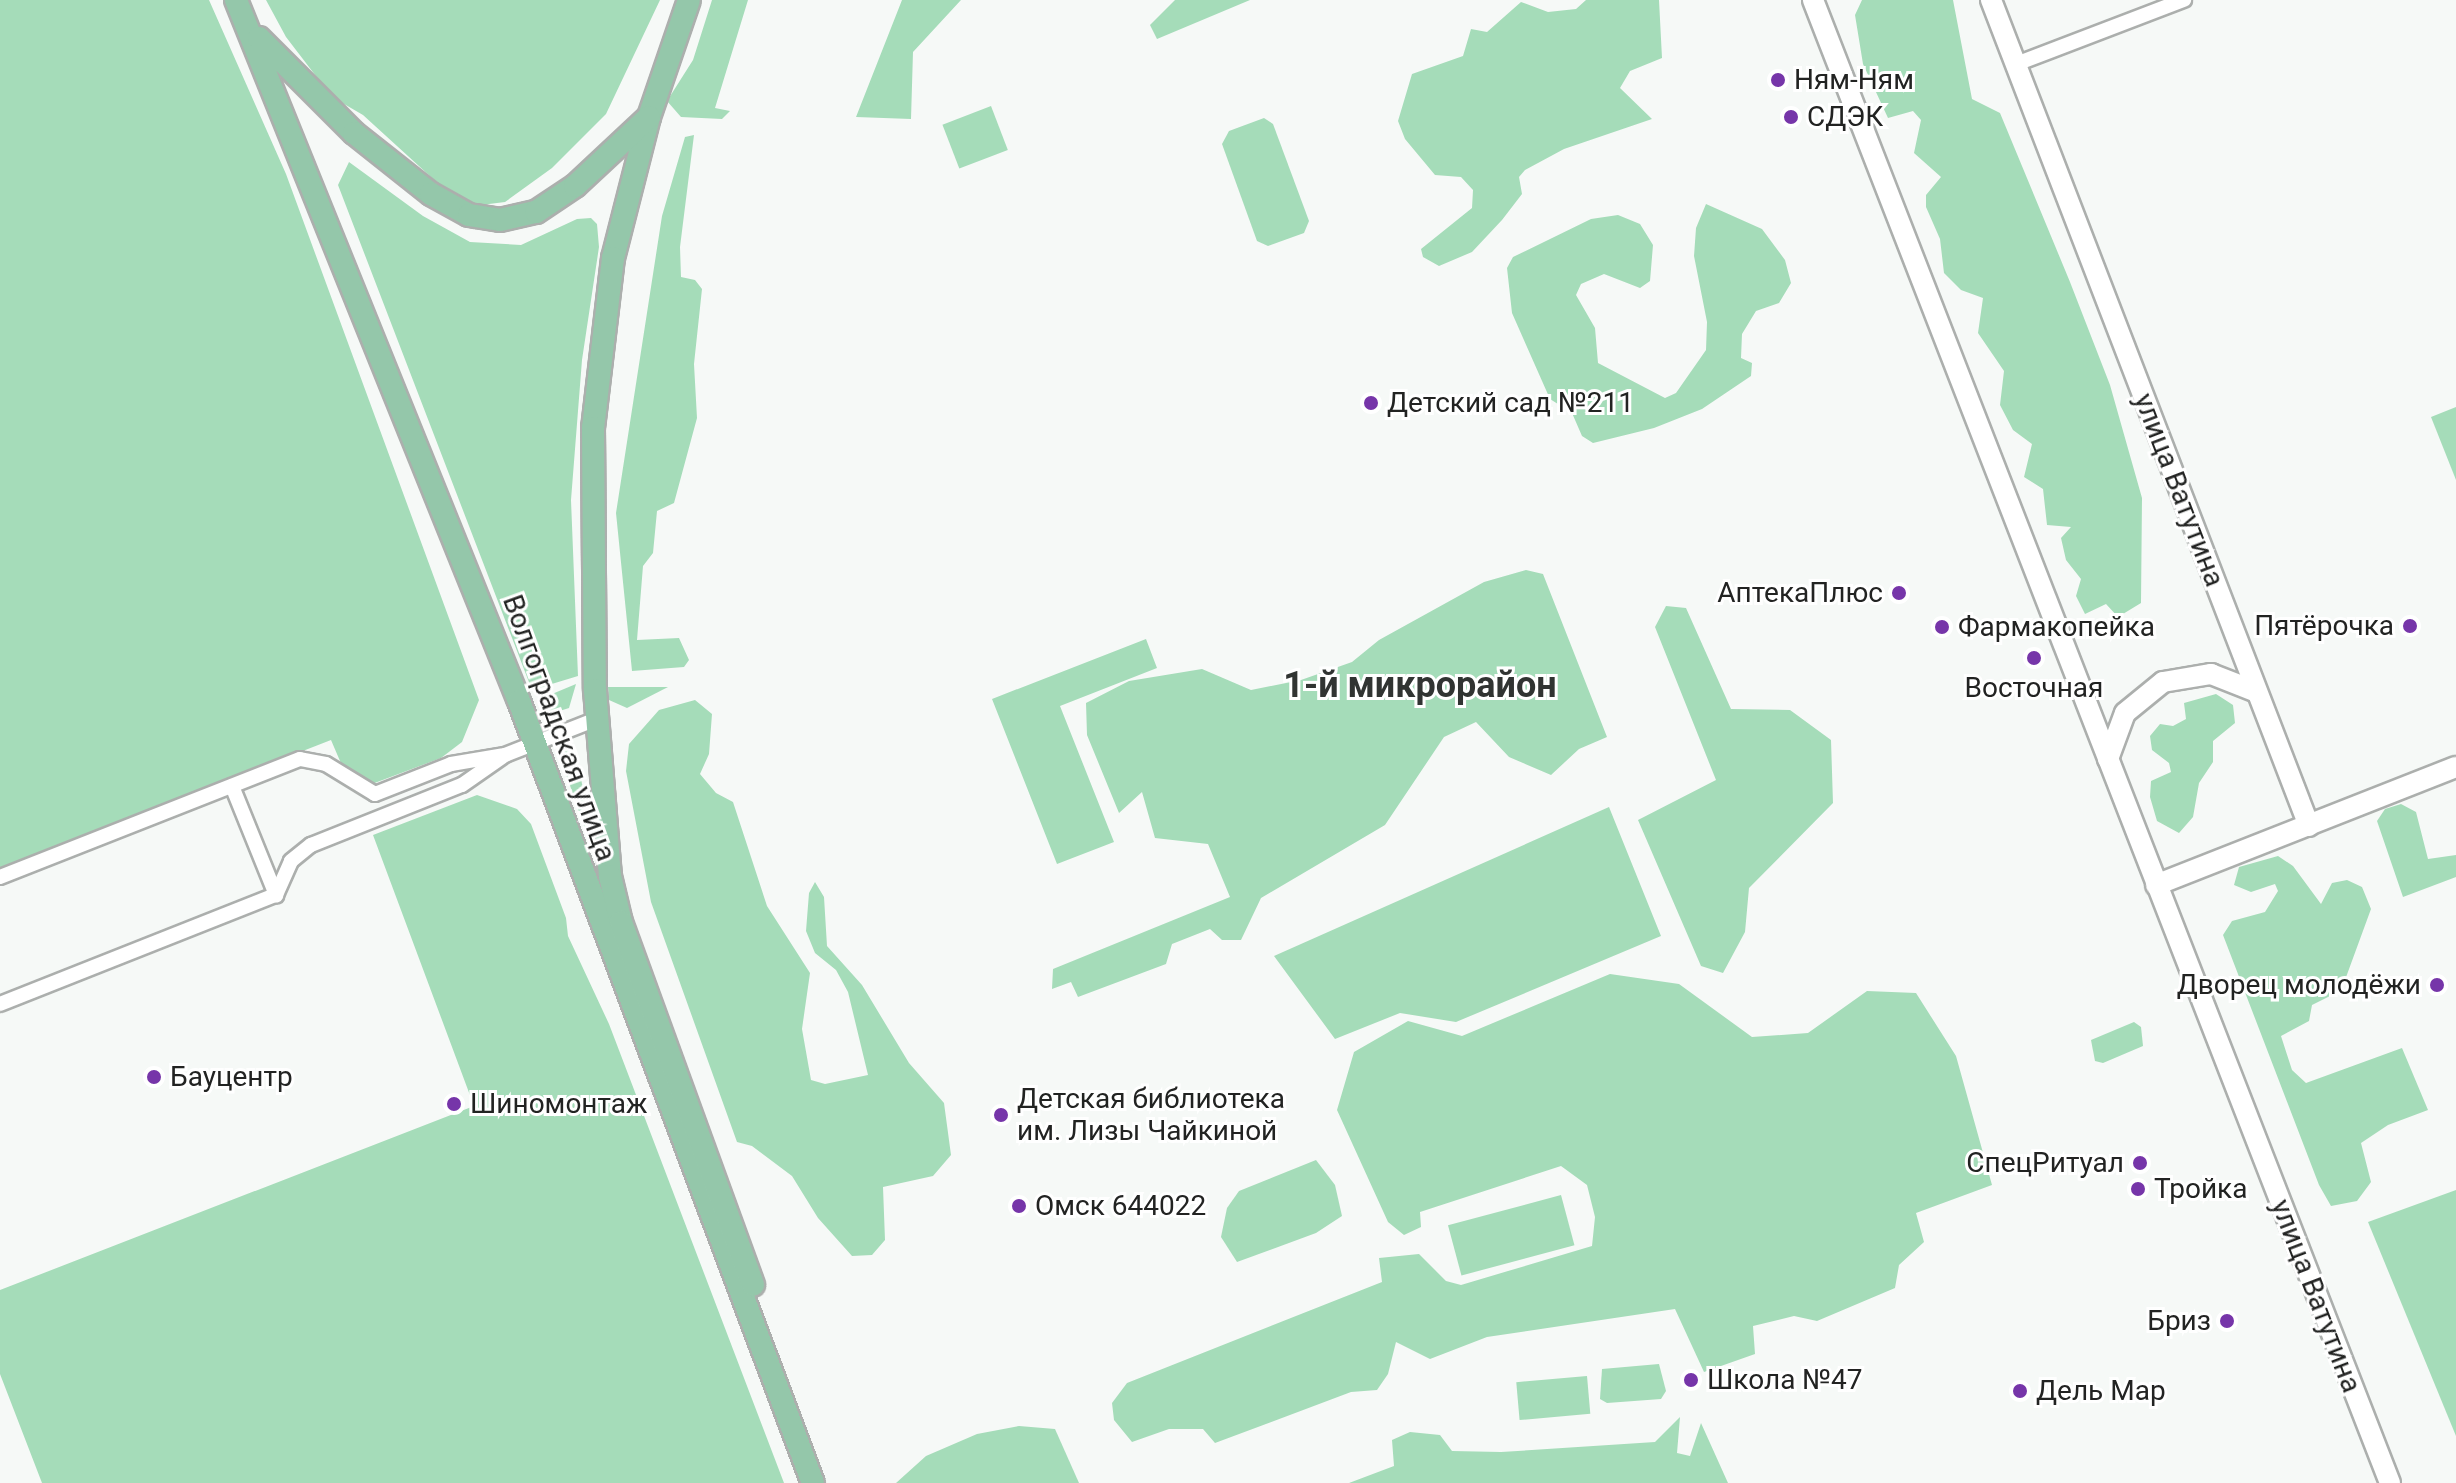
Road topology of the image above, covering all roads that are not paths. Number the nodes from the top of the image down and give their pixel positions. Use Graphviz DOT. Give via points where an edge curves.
graph roads {
  1 [pos="236,0"];
  2 [pos="689,0"];
  3 [pos="1813,0"];
  4 [pos="1991,0"];
  5 [pos="2184,0"];
  6 [pos="250,28"];
  7 [pos="2016,64"];
  8 [pos="649,117"];
  9 [pos="2257,692"];
  10 [pos="597,719"];
  11 [pos="534,743"];
  12 [pos="505,755"];
  13 [pos="2108,759"];
  14 [pos="2456,767"];
  15 [pos="232,786"];
  16 [pos="2309,826"];
  17 [pos="0,877"];
  18 [pos="2156,885"];
  19 [pos="276,895"];
  20 [pos="0,1004"];
  21 [pos="813,1483"];
  22 [pos="829,1483"];
  23 [pos="2390,1483"];
  1 -- 6 [label="main road, Волгоградская улица"];
  2 -- 8 [label="main road, Волгоградская улица"];
  3 -- 13 [label="main road, улица Ватутина"];
  4 -- 7 [label="main road, улица Ватутина"];
  5 -- 7 [label="street"];
  6 -- 8 [label="main road" via="354,133 431,194 469,215 500,220 536,212 575,186"];
  6 -- 11 [label="main road, Волгоградская улица"];
  7 -- 9 [label="main road, улица Ватутина"];
  8 -- 10 [label="main road, Волгоградская улица" via="613,258 593,428 591,580"];
  9 -- 13 [label="main road" via="2211,674 2163,682 2125,713"];
  9 -- 16 [label="main road, улица Ватутина"];
  10 -- 11 [label="street"];
  10 -- 22 [label="main road, Волгоградская улица" via="610,876 621,922"];
  11 -- 12 [label="street"];
  11 -- 21 [label="main road, Волгоградская улица"];
  12 -- 15 [label="street" via="451,764 375,794 313,760 300,759"];
  12 -- 19 [label="street" via="462,785 311,845 291,861"];
  13 -- 18 [label="main road, улица Ватутина"];
  14 -- 16 [label="main road"];
  15 -- 17 [label="street"];
  15 -- 19 [label="street"];
  16 -- 18 [label="main road"];
  18 -- 23 [label="main road, улица Ватутина"];
  19 -- 20 [label="street"];
}
